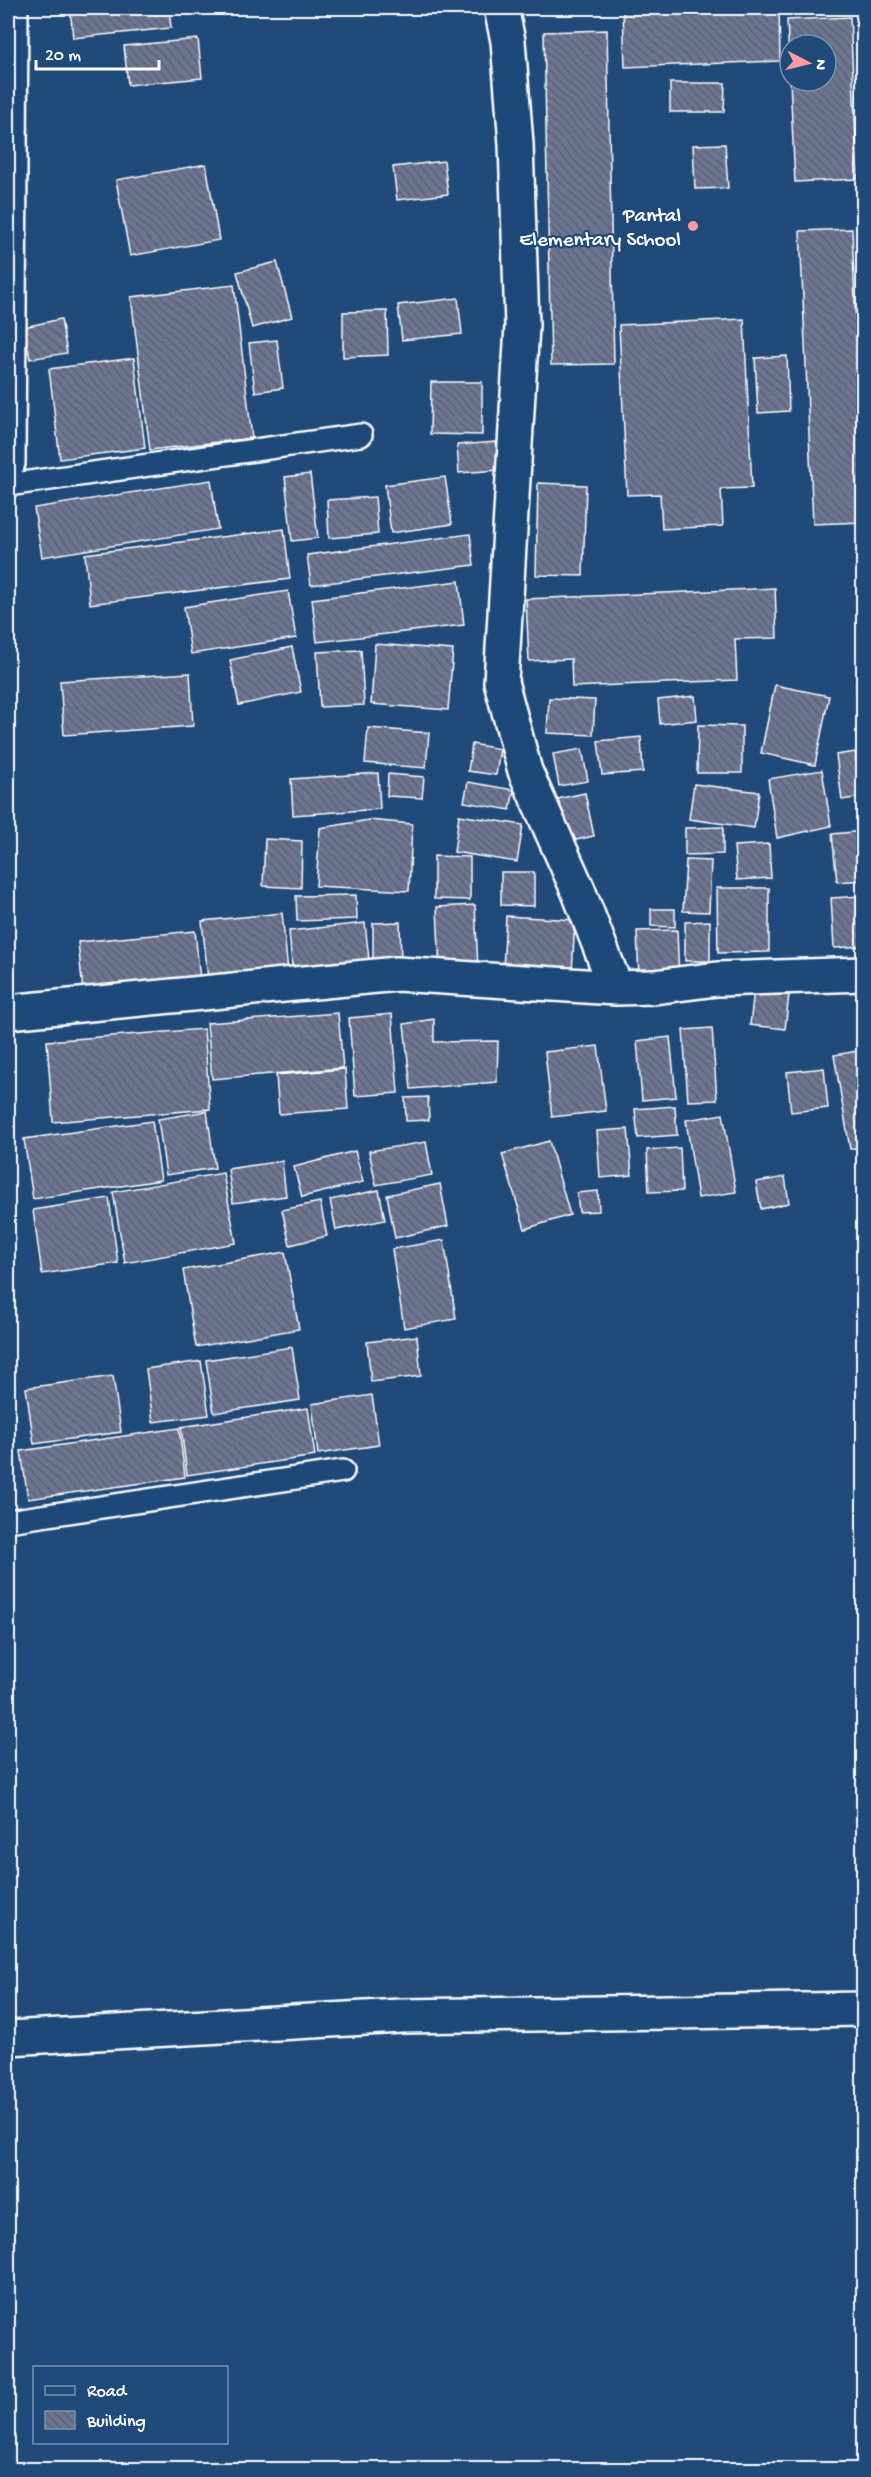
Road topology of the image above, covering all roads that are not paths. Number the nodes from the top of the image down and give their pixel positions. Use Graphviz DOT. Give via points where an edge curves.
graph roads {
  1 [pos="11,8"];
  2 [pos="501,8"];
  3 [pos="361,435"];
  4 [pos="8,463"];
  5 [pos="8,485"];
  6 [pos="864,974"];
  7 [pos="616,988"];
  8 [pos="8,1012"];
  9 [pos="343,1471"];
  10 [pos="8,1521"];
  11 [pos="864,2009"];
  12 [pos="8,2038"];
  1 -- 4 [label="street"];
  2 -- 7 [label="street" via="508,41 516,144 522,326 501,682 525,771"];
  3 -- 5 [label="lane"];
  6 -- 7 [label="street" via="717,979"];
  7 -- 8 [label="street" via="397,974"];
  9 -- 10 [label="lane"];
  11 -- 12 [label="street" via="401,2016"];
}
